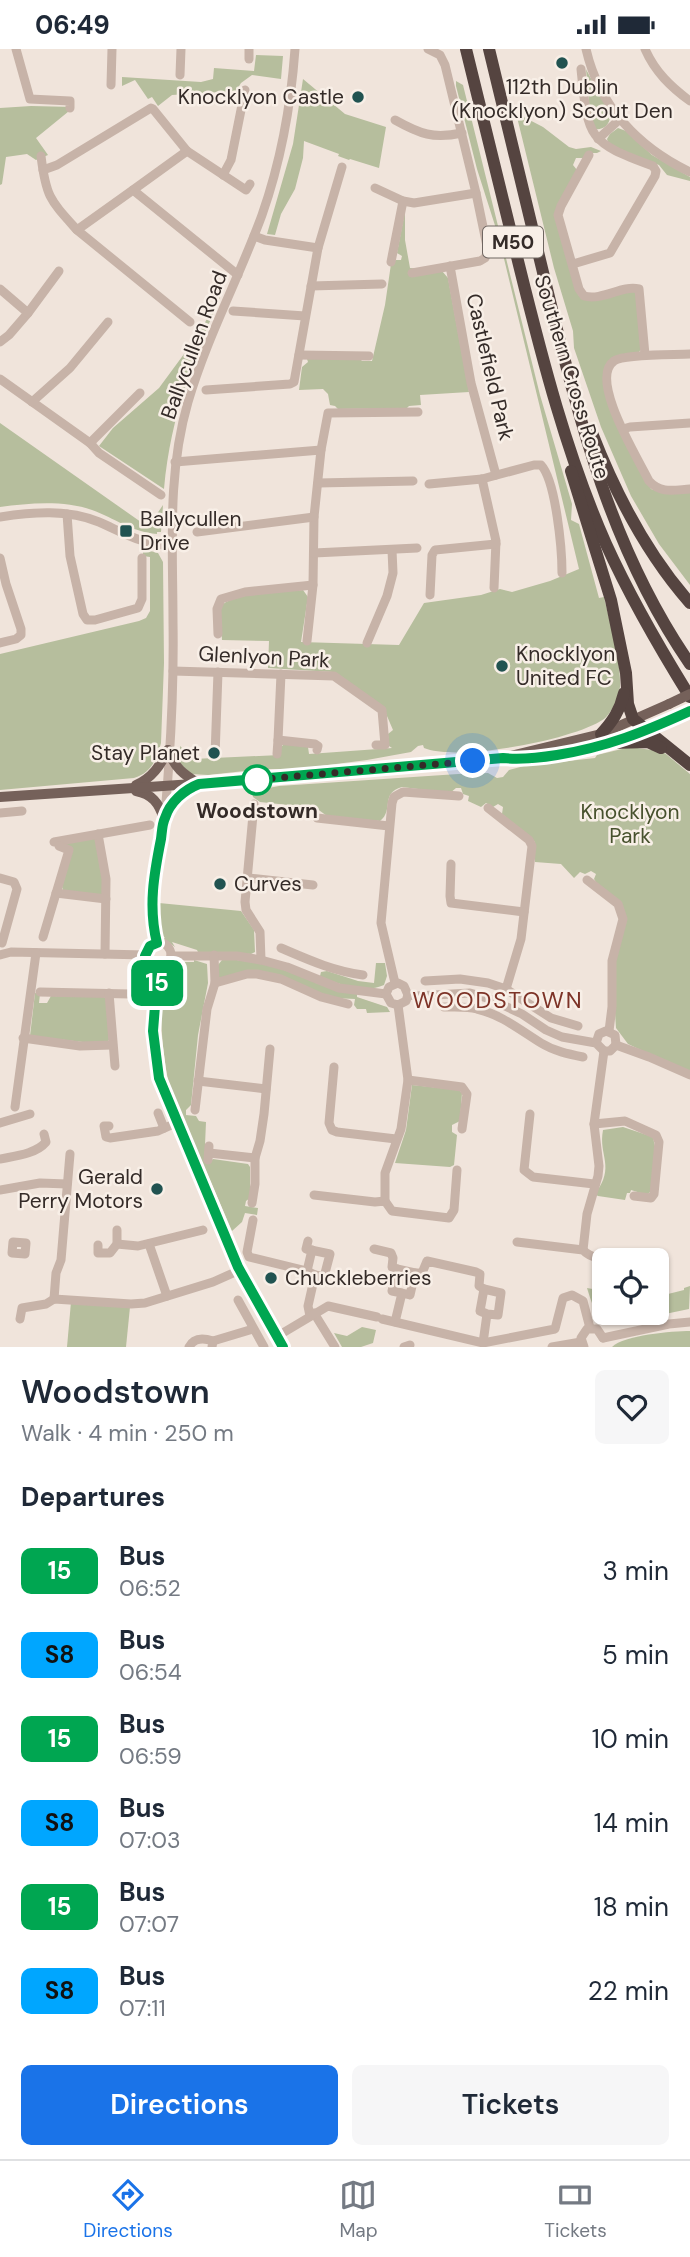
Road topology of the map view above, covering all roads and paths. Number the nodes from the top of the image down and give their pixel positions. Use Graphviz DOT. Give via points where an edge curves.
graph roads {
  1 [pos="16,49"];
  2 [pos="112,49"];
  3 [pos="181,49"];
  4 [pos="295,49"];
  5 [pos="428,49"];
  6 [pos="466,49"];
  7 [pos="489,49"];
  8 [pos="586,49"];
  9 [pos="645,49"];
  10 [pos="581,69"];
  11 [pos="180,75"];
  12 [pos="111,85"];
  13 [pos="245,90"];
  14 [pos="690,101"];
  15 [pos="70,108"];
  16 [pos="620,119"];
  17 [pos="395,120"];
  18 [pos="462,133"];
  19 [pos="598,139"];
  20 [pos="187,151"];
  21 [pos="589,155"];
  22 [pos="41,156"];
  23 [pos="342,167"];
  24 [pos="43,170"];
  25 [pos="690,172"];
  26 [pos="223,175"];
  27 [pos="250,184"];
  28 [pos="375,188"];
  29 [pos="133,190"];
  30 [pos="476,193"];
  31 [pos="403,201"];
  32 [pos="77,230"];
  33 [pos="254,236"];
  34 [pos="318,248"];
  35 [pos="391,262"];
  36 [pos="573,264"];
  37 [pos="450,266"];
  38 [pos="59,271"];
  39 [pos="412,273"];
  40 [pos="238,275"];
  41 [pos="382,284"];
  42 [pos="311,286"];
  43 [pos="0,289"];
  44 [pos="233,311"];
  45 [pos="28,313"];
  46 [pos="305,316"];
  47 [pos="108,322"];
  48 [pos="190,322"];
  49 [pos="0,342"];
  50 [pos="690,354"];
  51 [pos="299,355"];
  52 [pos="645,355"];
  53 [pos="369,356"];
  54 [pos="568,371"];
  55 [pos="0,379"];
  56 [pos="206,390"];
  57 [pos="140,393"];
  58 [pos="32,402"];
  59 [pos="418,412"];
  60 [pos="690,423"];
  61 [pos="623,429"];
  62 [pos="565,433"];
  63 [pos="90,443"];
  64 [pos="321,450"];
  65 [pos="175,463"];
  66 [pos="496,475"];
  67 [pos="482,479"];
  68 [pos="413,481"];
  69 [pos="318,483"];
  70 [pos="429,484"];
  71 [pos="690,489"];
  72 [pos="161,495"];
  73 [pos="67,514"];
  74 [pos="0,517"];
  75 [pos="314,517"];
  76 [pos="197,532"];
  77 [pos="496,544"];
  78 [pos="172,546"];
  79 [pos="417,548"];
  80 [pos="392,550"];
  81 [pos="314,553"];
  82 [pos="0,558"];
  83 [pos="142,558"];
  84 [pos="562,573"];
  85 [pos="313,585"];
  86 [pos="494,588"];
  87 [pos="430,595"];
  88 [pos="690,603"];
  89 [pos="218,634"];
  90 [pos="307,641"];
  91 [pos="0,643"];
  92 [pos="368,643"];
  93 [pos="690,664"];
  94 [pos="173,671"];
  95 [pos="218,672"];
  96 [pos="281,674"];
  97 [pos="626,686"];
  98 [pos="690,695"];
  99 [pos="690,711"];
  100 [pos="633,719"];
  101 [pos="649,731"];
  102 [pos="601,734"];
  103 [pos="278,740"];
  104 [pos="613,743"];
  105 [pos="376,745"];
  106 [pos="168,750"];
  107 [pos="317,750"];
  108 [pos="277,754"];
  109 [pos="674,754"];
  110 [pos="215,756"];
  111 [pos="503,758"];
  112 [pos="690,765"];
  113 [pos="199,784"];
  114 [pos="167,786"];
  115 [pos="127,789"];
  116 [pos="0,796"];
  117 [pos="459,796"];
  118 [pos="254,804"];
  119 [pos="22,811"];
  120 [pos="491,811"];
  121 [pos="0,813"];
  122 [pos="317,818"];
  123 [pos="164,819"];
  124 [pos="150,825"];
  125 [pos="389,827"];
  126 [pos="98,834"];
  127 [pos="451,864"];
  128 [pos="0,878"];
  129 [pos="248,878"];
  130 [pos="587,880"];
  131 [pos="313,885"];
  132 [pos="55,893"];
  133 [pos="106,899"];
  134 [pos="524,912"];
  135 [pos="43,937"];
  136 [pos="2,943"];
  137 [pos="157,943"];
  138 [pos="281,948"];
  139 [pos="36,953"];
  140 [pos="105,954"];
  141 [pos="0,955"];
  142 [pos="146,955"];
  143 [pos="214,955"];
  144 [pos="171,956"];
  145 [pos="261,960"];
  146 [pos="321,966"];
  147 [pos="158,968"];
  148 [pos="363,975"];
  149 [pos="472,979"];
  150 [pos="315,980"];
  151 [pos="425,981"];
  152 [pos="215,983"];
  153 [pos="395,983"];
  154 [pos="506,989"];
  155 [pos="40,992"];
  156 [pos="110,993"];
  157 [pos="470,993"];
  158 [pos="130,994"];
  159 [pos="386,994"];
  160 [pos="408,995"];
  161 [pos="348,1004"];
  162 [pos="398,1005"];
  163 [pos="444,1007"];
  164 [pos="522,1014"];
  165 [pos="551,1018"];
  166 [pos="516,1025"];
  167 [pos="578,1026"];
  168 [pos="546,1030"];
  169 [pos="609,1031"];
  170 [pos="23,1038"];
  171 [pos="596,1043"];
  172 [pos="112,1045"];
  173 [pos="616,1045"];
  174 [pos="270,1049"];
  175 [pos="604,1051"];
  176 [pos="583,1057"];
  177 [pos="115,1066"];
  178 [pos="334,1067"];
  179 [pos="690,1075"];
  180 [pos="408,1080"];
  181 [pos="198,1081"];
  182 [pos="266,1089"];
  183 [pos="15,1107"];
  184 [pos="195,1110"];
  185 [pos="158,1113"];
  186 [pos="30,1114"];
  187 [pos="530,1114"];
  188 [pos="0,1123"];
  189 [pos="176,1123"];
  190 [pos="594,1123"];
  191 [pos="109,1126"];
  192 [pos="164,1128"];
  193 [pos="462,1129"];
  194 [pos="44,1134"];
  195 [pos="396,1139"];
  196 [pos="209,1153"];
  197 [pos="70,1154"];
  198 [pos="255,1158"];
  199 [pos="0,1159"];
  200 [pos="457,1170"];
  201 [pos="67,1184"];
  202 [pos="594,1184"];
  203 [pos="0,1191"];
  204 [pos="314,1195"];
  205 [pos="634,1196"];
  206 [pos="385,1201"];
  207 [pos="252,1203"];
  208 [pos="253,1220"];
  209 [pos="117,1230"];
  210 [pos="203,1230"];
  211 [pos="517,1242"];
  212 [pos="117,1244"];
  213 [pos="149,1244"];
  214 [pos="98,1245"];
  215 [pos="374,1249"];
  216 [pos="583,1250"];
  217 [pos="592,1256"];
  218 [pos="397,1269"];
  219 [pos="240,1270"];
  220 [pos="311,1273"];
  221 [pos="415,1273"];
  222 [pos="484,1289"];
  223 [pos="402,1293"];
  224 [pos="167,1296"];
  225 [pos="54,1299"];
  226 [pos="238,1300"];
  227 [pos="312,1314"];
  228 [pos="488,1314"];
  229 [pos="20,1319"];
  230 [pos="395,1322"];
  231 [pos="690,1322"];
  232 [pos="590,1328"];
  233 [pos="253,1329"];
  234 [pos="276,1337"];
  235 [pos="602,1342"];
  236 [pos="464,1343"];
  237 [pos="483,1343"];
  238 [pos="213,1344"];
  239 [pos="583,1345"];
  240 [pos="189,1347"];
  241 [pos="264,1347"];
  242 [pos="283,1347"];
  243 [pos="335,1347"];
  244 [pos="552,1347"];
  1 -- 15 [label="street" via="30,99 71,101"];
  2 -- 12 [label="street"];
  3 -- 11 [label="street"];
  4 -- 33 [label="street, Ballycullen Road" via="281,149"];
  5 -- 18 [label="street" via="443,61"];
  6 -- 62 [label="highway, Southern Cross Route / M50"];
  7 -- 54 [label="highway, Southern Cross Route / M50"];
  8 -- 16 [label="street" via="599,88"];
  9 -- 14 [label="street" via="664,80"];
  10 -- 19 [label="street" via="590,129"];
  13 -- 26 [label="street"];
  16 -- 19 [label="street"];
  16 -- 25 [label="street" via="651,149"];
  17 -- 18 [label="street" via="432,136"];
  18 -- 30 [label="street"];
  19 -- 36 [label="street" via="610,149 653,166 656,174 610,253"];
  20 -- 24 [label="street" via="151,108 57,166"];
  20 -- 26 [label="street"];
  20 -- 29 [label="street"];
  21 -- 36 [label="street" via="558,215"];
  22 -- 24 [label="street"];
  23 -- 34 [label="street"];
  24 -- 32 [label="street" via="52,203"];
  26 -- 27 [label="street" via="246,190"];
  28 -- 31 [label="street"];
  29 -- 32 [label="street"];
  29 -- 40 [label="street"];
  30 -- 31 [label="street" via="420,203"];
  30 -- 37 [label="street" via="487,255 480,261"];
  31 -- 35 [label="street"];
  32 -- 48 [label="street"];
  33 -- 34 [label="street"];
  33 -- 40 [label="street, Ballycullen Road"];
  34 -- 42 [label="street"];
  36 -- 52 [label="street" via="584,296 634,287 641,291"];
  37 -- 39 [label="street"];
  37 -- 66 [label="street, Castlefield Park" via="471,383"];
  38 -- 45 [label="street"];
  40 -- 65 [label="street, Ballycullen Road" via="194,384"];
  41 -- 42 [label="street"];
  42 -- 46 [label="street"];
  43 -- 45 [label="street"];
  44 -- 46 [label="street"];
  45 -- 49 [label="street"];
  46 -- 51 [label="street"];
  47 -- 58 [label="street" via="70,368"];
  50 -- 52 [label="street"];
  51 -- 53 [label="street"];
  51 -- 56 [label="street" via="290,384"];
  52 -- 61 [label="street" via="616,359 607,373 607,389"];
  54 -- 88 [label="highway, M50" via="609,479 646,545"];
  54 -- 93 [label="highway, Southern Cross Route / M50" via="588,446 622,538"];
  55 -- 58 [label="street"];
  57 -- 63 [label="street"];
  58 -- 63 [label="street"];
  59 -- 64 [label="street" via="328,413"];
  60 -- 61 [label="street"];
  61 -- 71 [label="street" via="655,487"];
  62 -- 97 [label="highway, M50" via="566,456 611,600"];
  62 -- 98 [label="highway, Southern Cross Route / M50" via="610,553 660,649"];
  63 -- 72 [label="street"];
  64 -- 65 [label="street"];
  64 -- 69 [label="street"];
  65 -- 78 [label="street, Ballycullen Road"];
  66 -- 67 [label="street"];
  66 -- 84 [label="street" via="534,465 544,468 559,534"];
  67 -- 70 [label="street"];
  67 -- 77 [label="street"];
  68 -- 69 [label="street"];
  69 -- 75 [label="street"];
  73 -- 74 [label="street"];
  73 -- 78 [label="street" via="99,522 142,542"];
  73 -- 83 [label="street" via="70,556 87,620 138,608"];
  75 -- 76 [label="street"];
  75 -- 81 [label="street"];
  77 -- 86 [label="street"];
  77 -- 87 [label="street" via="435,550"];
  78 -- 94 [label="street, Ballycullen Road"];
  79 -- 80 [label="street"];
  80 -- 81 [label="street"];
  80 -- 92 [label="street" via="390,585"];
  81 -- 85 [label="street"];
  82 -- 91 [label="street" via="22,629 16,639"];
  85 -- 89 [label="street" via="221,599"];
  85 -- 90 [label="street"];
  94 -- 95 [label="street, Glenlyon Park"];
  94 -- 106 [label="street, Ballycullen Road"];
  95 -- 96 [label="street, Glenlyon Park"];
  95 -- 110 [label="street"];
  96 -- 103 [label="street"];
  96 -- 105 [label="street, Glenlyon Park" via="334,676 375,703 382,710 385,728 385,745"];
  97 -- 100 [label="highway, M50"];
  97 -- 102 [label="highway, M50" via="621,707"];
  98 -- 100 [label="main road, bridge"];
  99 -- 101 [label="main road"];
  100 -- 101 [label="highway"];
  100 -- 102 [label="main road"];
  101 -- 104 [label="main road"];
  101 -- 109 [label="highway"];
  102 -- 111 [label="main road"];
  103 -- 107 [label="street" via="315,744"];
  103 -- 108 [label="street"];
  104 -- 109 [label="highway" via="648,742"];
  104 -- 111 [label="main road" via="522,761"];
  106 -- 113 [label="main road" via="181,773"];
  106 -- 114 [label="street, Ballycullen Road"];
  106 -- 115 [label="main road" via="148,780"];
  109 -- 112 [label="highway"];
  111 -- 113 [label="main road"];
  113 -- 114 [label="main road"];
  113 -- 123 [label="main road" via="179,796"];
  114 -- 115 [label="main road"];
  114 -- 123 [label="street, Ballycullen Road"];
  115 -- 116 [label="main road"];
  115 -- 123 [label="main road" via="153,798"];
  117 -- 125 [label="street" via="398,794"];
  118 -- 129 [label="street"];
  119 -- 121 [label="street"];
  120 -- 134 [label="street" via="533,846"];
  122 -- 125 [label="street"];
  123 -- 137 [label="street, Ballycullen Road" via="152,893"];
  124 -- 126 [label="street"];
  125 -- 153 [label="street" via="381,923"];
  126 -- 132 [label="street" via="56,844 69,850"];
  126 -- 133 [label="street"];
  127 -- 134 [label="street" via="451,903"];
  128 -- 136 [label="street" via="10,880 17,889"];
  129 -- 131 [label="street"];
  129 -- 145 [label="street" via="246,910 260,932"];
  130 -- 169 [label="street" via="618,904 623,919 612,961"];
  132 -- 133 [label="street"];
  132 -- 135 [label="street"];
  133 -- 140 [label="street"];
  134 -- 154 [label="street"];
  137 -- 142 [label="street"];
  137 -- 144 [label="street" via="165,945"];
  138 -- 146 [label="street"];
  139 -- 140 [label="street"];
  139 -- 141 [label="street"];
  139 -- 170 [label="street"];
  140 -- 142 [label="street"];
  142 -- 147 [label="street" via="148,963"];
  143 -- 144 [label="street"];
  143 -- 145 [label="street"];
  143 -- 152 [label="street"];
  144 -- 147 [label="street"];
  145 -- 150 [label="street"];
  146 -- 148 [label="street"];
  146 -- 150 [label="street"];
  147 -- 189 [label="street" via="154,1048 159,1078"];
  149 -- 151 [label="street"];
  149 -- 154 [label="street"];
  149 -- 157 [label="street"];
  150 -- 159 [label="street"];
  152 -- 161 [label="street" via="257,974"];
  152 -- 181 [label="street"];
  153 -- 159 [label="street"];
  153 -- 160 [label="street" via="404,986"];
  154 -- 165 [label="street"];
  155 -- 156 [label="street"];
  156 -- 158 [label="street"];
  156 -- 172 [label="street"];
  157 -- 160 [label="street"];
  157 -- 164 [label="street"];
  159 -- 162 [label="street"];
  160 -- 162 [label="street"];
  162 -- 180 [label="street"];
  163 -- 166 [label="street" via="474,1008"];
  164 -- 166 [label="street"];
  164 -- 168 [label="street"];
  165 -- 167 [label="street"];
  165 -- 168 [label="street"];
  166 -- 176 [label="street" via="542,1044"];
  168 -- 171 [label="street"];
  169 -- 171 [label="street" via="599,1034"];
  169 -- 173 [label="street" via="615,1035"];
  170 -- 172 [label="street" via="80,1046"];
  170 -- 183 [label="street"];
  171 -- 175 [label="street"];
  172 -- 177 [label="street"];
  173 -- 175 [label="street"];
  173 -- 179 [label="street"];
  174 -- 182 [label="street"];
  175 -- 190 [label="street"];
  178 -- 195 [label="street" via="332,1129"];
  180 -- 193 [label="street" via="462,1087 467,1094"];
  180 -- 195 [label="street"];
  181 -- 182 [label="street"];
  181 -- 184 [label="street"];
  182 -- 198 [label="street"];
  185 -- 192 [label="street"];
  186 -- 188 [label="street"];
  187 -- 202 [label="street" via="524,1170 533,1177"];
  189 -- 192 [label="street"];
  189 -- 219 [label="street"];
  190 -- 202 [label="street" via="599,1166"];
  190 -- 205 [label="street" via="625,1121 656,1135 654,1193 651,1198"];
  191 -- 192 [label="street" via="104,1126 110,1138"];
  194 -- 199 [label="street" via="44,1146"];
  195 -- 206 [label="street" via="386,1173"];
  196 -- 198 [label="street"];
  197 -- 201 [label="street"];
  198 -- 207 [label="street"];
  200 -- 206 [label="street" via="454,1210 449,1218 392,1212"];
  201 -- 203 [label="street" via="40,1183"];
  201 -- 225 [label="street"];
  202 -- 216 [label="street"];
  204 -- 206 [label="street"];
  208 -- 220 [label="street" via="249,1257"];
  209 -- 212 [label="street"];
  210 -- 213 [label="street"];
  211 -- 216 [label="street"];
  212 -- 213 [label="street"];
  212 -- 214 [label="street" via="110,1253 97,1253"];
  213 -- 224 [label="street"];
  215 -- 218 [label="street" via="391,1253 392,1267"];
  216 -- 217 [label="street"];
  218 -- 221 [label="street"];
  218 -- 223 [label="street" via="392,1291"];
  219 -- 224 [label="street"];
  219 -- 234 [label="street"];
  220 -- 220 [label="street" via="310,1246 330,1254 324,1277"];
  220 -- 227 [label="street" via="308,1306"];
  221 -- 222 [label="street" via="422,1273 427,1261 476,1272"];
  221 -- 223 [label="street" via="410,1295"];
  222 -- 228 [label="street" via="480,1311"];
  222 -- 228 [label="street" via="502,1293 498,1315"];
  223 -- 230 [label="street"];
  224 -- 225 [label="street" via="131,1304"];
  225 -- 229 [label="street" via="22,1308"];
  226 -- 233 [label="street"];
  227 -- 230 [label="street" via="328,1306"];
  227 -- 234 [label="street"];
  227 -- 243 [label="street"];
  228 -- 237 [label="street"];
  230 -- 236 [label="street"];
  231 -- 235 [label="street"];
  232 -- 235 [label="street" via="597,1329"];
  232 -- 237 [label="street" via="583,1301 566,1295 555,1329"];
  232 -- 239 [label="street" via="584,1332"];
  233 -- 238 [label="street"];
  233 -- 241 [label="street"];
  234 -- 242 [label="street"];
  236 -- 237 [label="street"];
  238 -- 240 [label="street" via="199,1338"];
  239 -- 244 [label="street"];
}
